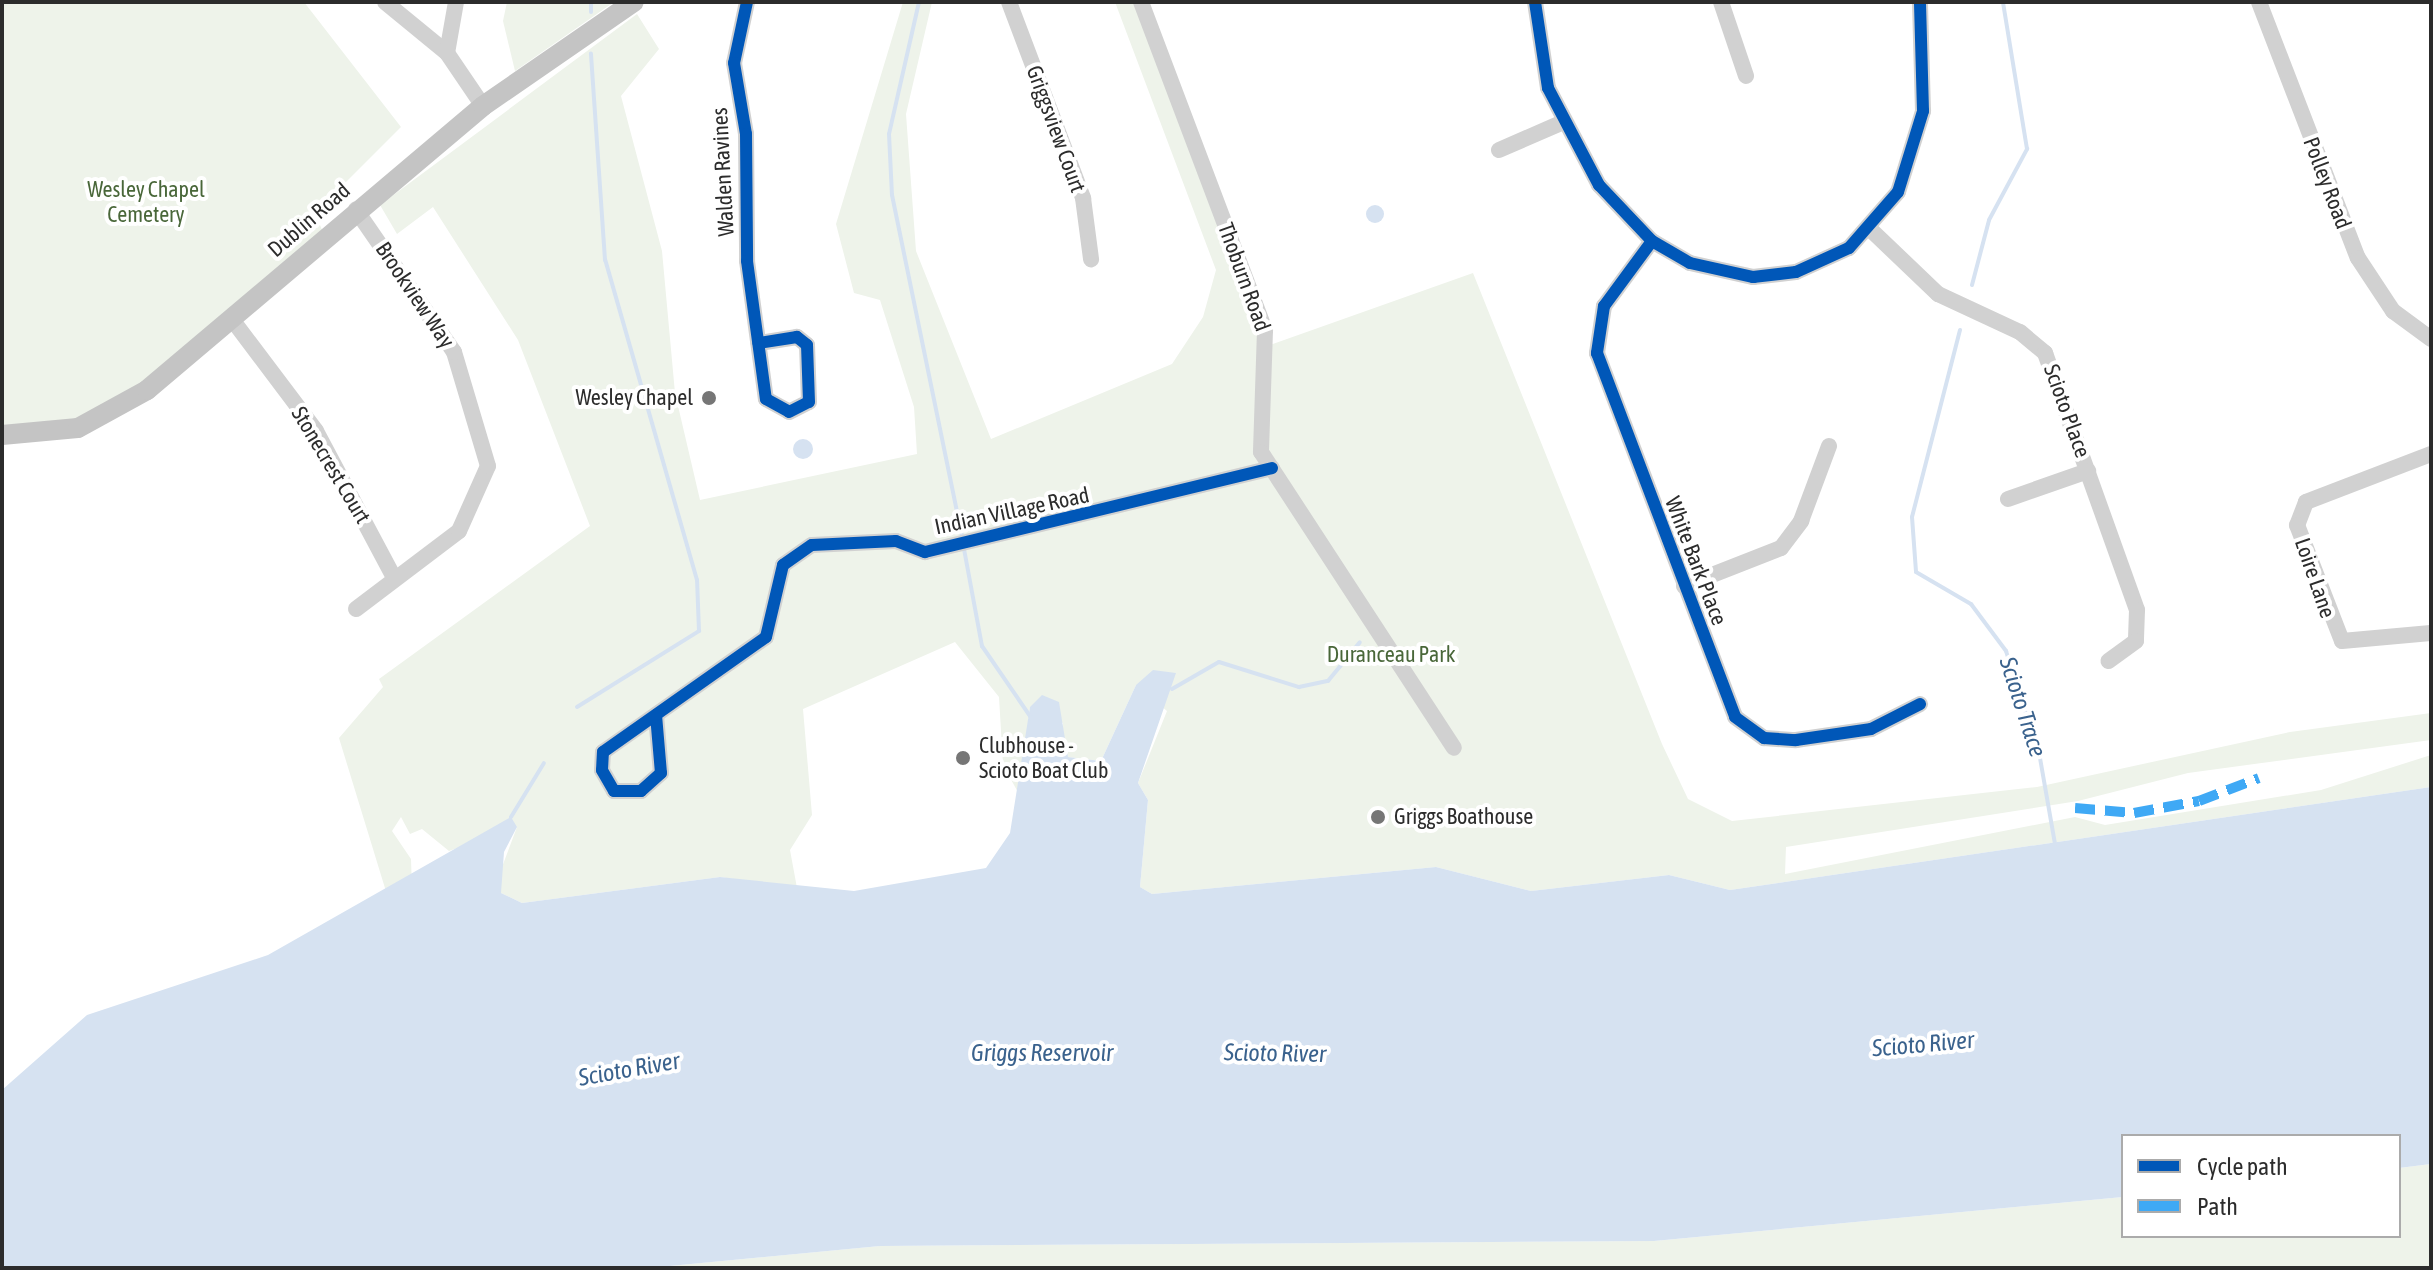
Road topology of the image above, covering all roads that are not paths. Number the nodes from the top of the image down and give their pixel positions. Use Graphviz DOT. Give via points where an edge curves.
graph roads {
  1 [pos="385,2"];
  2 [pos="456,2"];
  3 [pos="634,2"];
  4 [pos="747,2"];
  5 [pos="1009,2"];
  6 [pos="1141,2"];
  7 [pos="1535,2"];
  8 [pos="1721,2"];
  9 [pos="1920,2"];
  10 [pos="2259,2"];
  11 [pos="447,53"];
  12 [pos="1746,76"];
  13 [pos="483,106"];
  14 [pos="1561,123"];
  15 [pos="1499,150"];
  16 [pos="356,210"];
  17 [pos="1871,230"];
  18 [pos="1652,241"];
  19 [pos="1091,259"];
  20 [pos="231,318"];
  21 [pos="2431,339"];
  22 [pos="758,343"];
  23 [pos="2,435"];
  24 [pos="1829,446"];
  25 [pos="2431,454"];
  26 [pos="1272,468"];
  27 [pos="2088,471"];
  28 [pos="2008,499"];
  29 [pos="394,578"];
  30 [pos="1684,586"];
  31 [pos="356,609"];
  32 [pos="2431,633"];
  33 [pos="2108,661"];
  34 [pos="1920,704"];
  35 [pos="656,715"];
  36 [pos="1454,748"];
  1 -- 11 [label="street"];
  2 -- 11 [label="street"];
  3 -- 13 [label="main road, Dublin Road"];
  4 -- 22 [label="street, Walden Ravines" via="734,63 746,134 747,261"];
  5 -- 19 [label="street, Griggsview Court" via="1083,198"];
  6 -- 26 [label="street, Thoburn Road" via="1265,330 1260,438"];
  7 -- 14 [label="street" via="1538,53"];
  8 -- 12 [label="street"];
  9 -- 17 [label="street" via="1927,71 1913,158"];
  10 -- 21 [label="street, Polley Road" via="2358,258 2393,311"];
  11 -- 13 [label="street"];
  13 -- 16 [label="main road, Dublin Road"];
  14 -- 15 [label="street"];
  14 -- 18 [label="street" via="1599,185"];
  16 -- 20 [label="main road, Dublin Road"];
  16 -- 29 [label="street, Brookview Way" via="454,352 488,466 459,531"];
  17 -- 18 [label="street" via="1816,265 1763,276 1690,263"];
  17 -- 27 [label="street, Scioto Place" via="1938,294 2034,341 2062,392"];
  18 -- 30 [label="street, White Bark Place" via="1604,306 1597,353"];
  20 -- 23 [label="main road, Dublin Road" via="105,418 49,434"];
  20 -- 29 [label="street, Stonecrest Court" via="316,431"];
  22 -- 22 [label="street, Walden Ravines" via="766,399 789,412 809,402 807,345 797,337"];
  24 -- 30 [label="street" via="1801,521 1781,548"];
  25 -- 32 [label="street, Loire Lane" via="2298,512 2329,622 2342,641"];
  26 -- 35 [label="street, Indian Village Road" via="925,552 853,539 796,553 777,579 766,637"];
  26 -- 36 [label="street, Thoburn Road"];
  27 -- 28 [label="street"];
  27 -- 33 [label="street, Scioto Place" via="2139,621 2130,650"];
  29 -- 31 [label="street, Brookview Way"];
  30 -- 34 [label="street, White Bark Place" via="1735,717 1764,738 1871,729"];
  35 -- 35 [label="street, Indian Village Road" via="603,752 602,770 614,791 641,791 661,773"];
}
